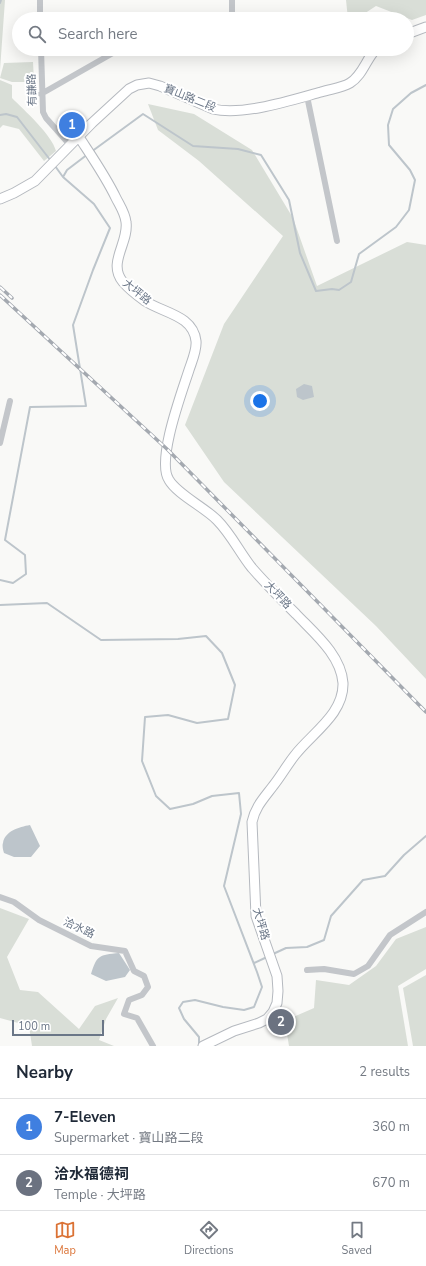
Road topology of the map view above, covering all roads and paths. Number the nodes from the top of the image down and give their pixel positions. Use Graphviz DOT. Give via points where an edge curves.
graph roads {
  1 [pos="40,0"];
  2 [pos="232,0"];
  3 [pos="40,12"];
  4 [pos="232,12"];
  5 [pos="426,27"];
  6 [pos="414,31"];
  7 [pos="41,56"];
  8 [pos="108,56"];
  9 [pos="371,56"];
  10 [pos="42,94"];
  11 [pos="307,96"];
  12 [pos="78,137"];
  13 [pos="70,145"];
  14 [pos="0,199"];
  15 [pos="337,241"];
  16 [pos="10,401"];
  17 [pos="0,442"];
  18 [pos="0,897"];
  19 [pos="426,912"];
  20 [pos="307,970"];
  21 [pos="153,1046"];
  22 [pos="203,1046"];
  1 -- 3 [label="street"];
  2 -- 4 [label="street"];
  5 -- 6 [label="street"];
  7 -- 10 [label="street, 有謙路"];
  8 -- 10 [label="street"];
  9 -- 11 [label="street, 寶山路二段" via="350,82"];
  10 -- 13 [label="street, 有謙路" via="46,118"];
  11 -- 12 [label="street, 寶山路二段" via="260,107 223,110 209,108 160,86 137,85"];
  11 -- 15 [label="street"];
  12 -- 13 [label="street, 寶山路二段"];
  12 -- 22 [label="street, 大坪路" via="110,185 124,214 126,235 116,265 119,276 145,301 186,321 196,341 194,356 168,440 166,475 175,488 218,521 252,568 321,640 335,658 343,684 336,708 296,753 255,810 253,817 255,904 259,927 277,976 277,1003 267,1019"];
  13 -- 14 [label="street, 寶山路二段" via="29,186"];
  16 -- 17 [label="street"];
  18 -- 21 [label="street, 洽水路" via="14,902 39,920 91,946 125,951 134,971 144,976 148,987 142,995 129,1000 124,1014 137,1018"];
  19 -- 20 [label="street" via="390,935 368,966 354,974 324,969"];
}
